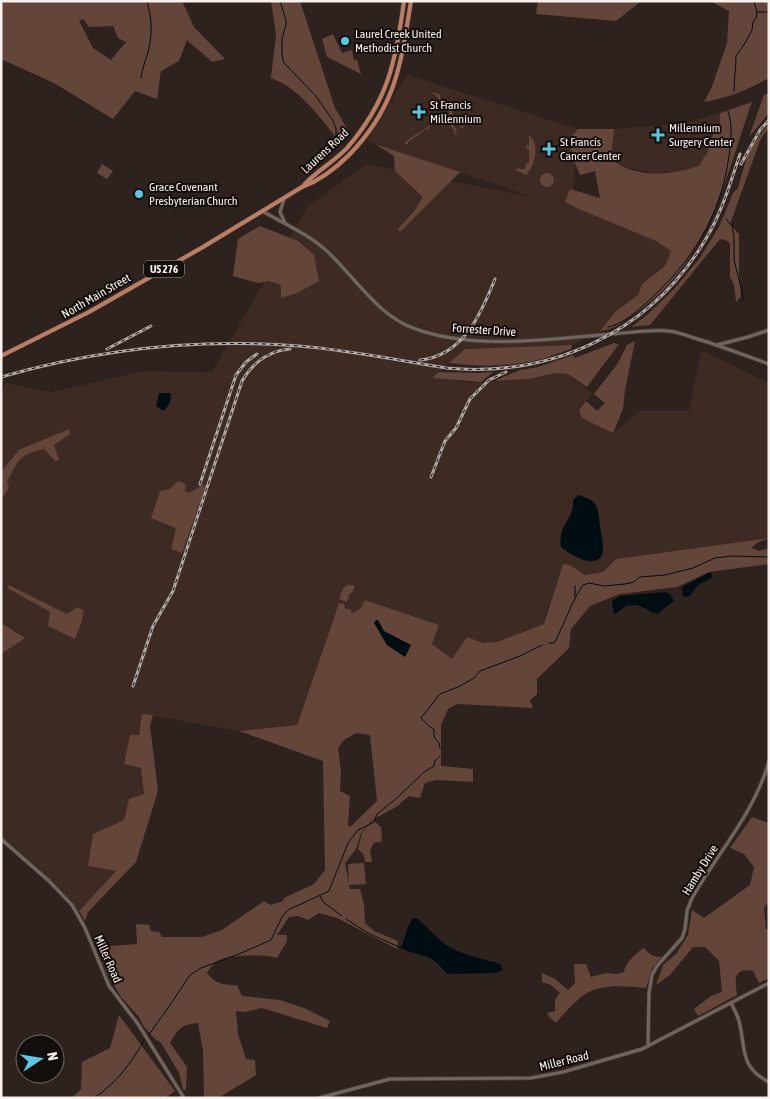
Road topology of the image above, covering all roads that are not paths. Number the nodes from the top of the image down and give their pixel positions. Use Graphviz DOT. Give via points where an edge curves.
graph roads {
  1 [pos="404,1"];
  2 [pos="411,1"];
  3 [pos="302,187"];
  4 [pos="284,198"];
  5 [pos="262,211"];
  6 [pos="285,223"];
  7 [pos="769,330"];
  8 [pos="717,345"];
  9 [pos="1,356"];
  10 [pos="769,364"];
  11 [pos="769,761"];
  12 [pos="1,839"];
  13 [pos="769,983"];
  14 [pos="731,1003"];
  15 [pos="648,1046"];
  16 [pos="769,1082"];
  17 [pos="184,1098"];
  18 [pos="318,1098"];
  1 -- 3 [label="main road, Laurens Road / US 276" via="396,56 379,103 346,149"];
  2 -- 3 [label="main road, Laurens Road / US 276" via="400,65 384,109 371,130 344,160 318,181"];
  3 -- 4 [label="main road, North Main Street / US 276"];
  4 -- 5 [label="main road, North Main Street / US 276"];
  4 -- 6 [label="street" via="280,212"];
  5 -- 6 [label="street, Forrester Drive"];
  5 -- 9 [label="main road, North Main Street / US 276" via="89,312"];
  6 -- 8 [label="street, Forrester Drive" via="324,249 389,314 418,330 478,341 508,342 666,331"];
  7 -- 8 [label="street"];
  8 -- 10 [label="street"];
  11 -- 15 [label="street, Hamby Drive" via="747,812 692,898 682,938 652,975"];
  12 -- 17 [label="street, Miller Road" via="72,905 109,986 147,1038"];
  13 -- 14 [label="street, Miller Road"];
  14 -- 15 [label="street, Miller Road"];
  14 -- 16 [label="street" via="739,1023 746,1060 755,1073"];
  15 -- 18 [label="street, Miller Road" via="543,1077 394,1078"];
}
